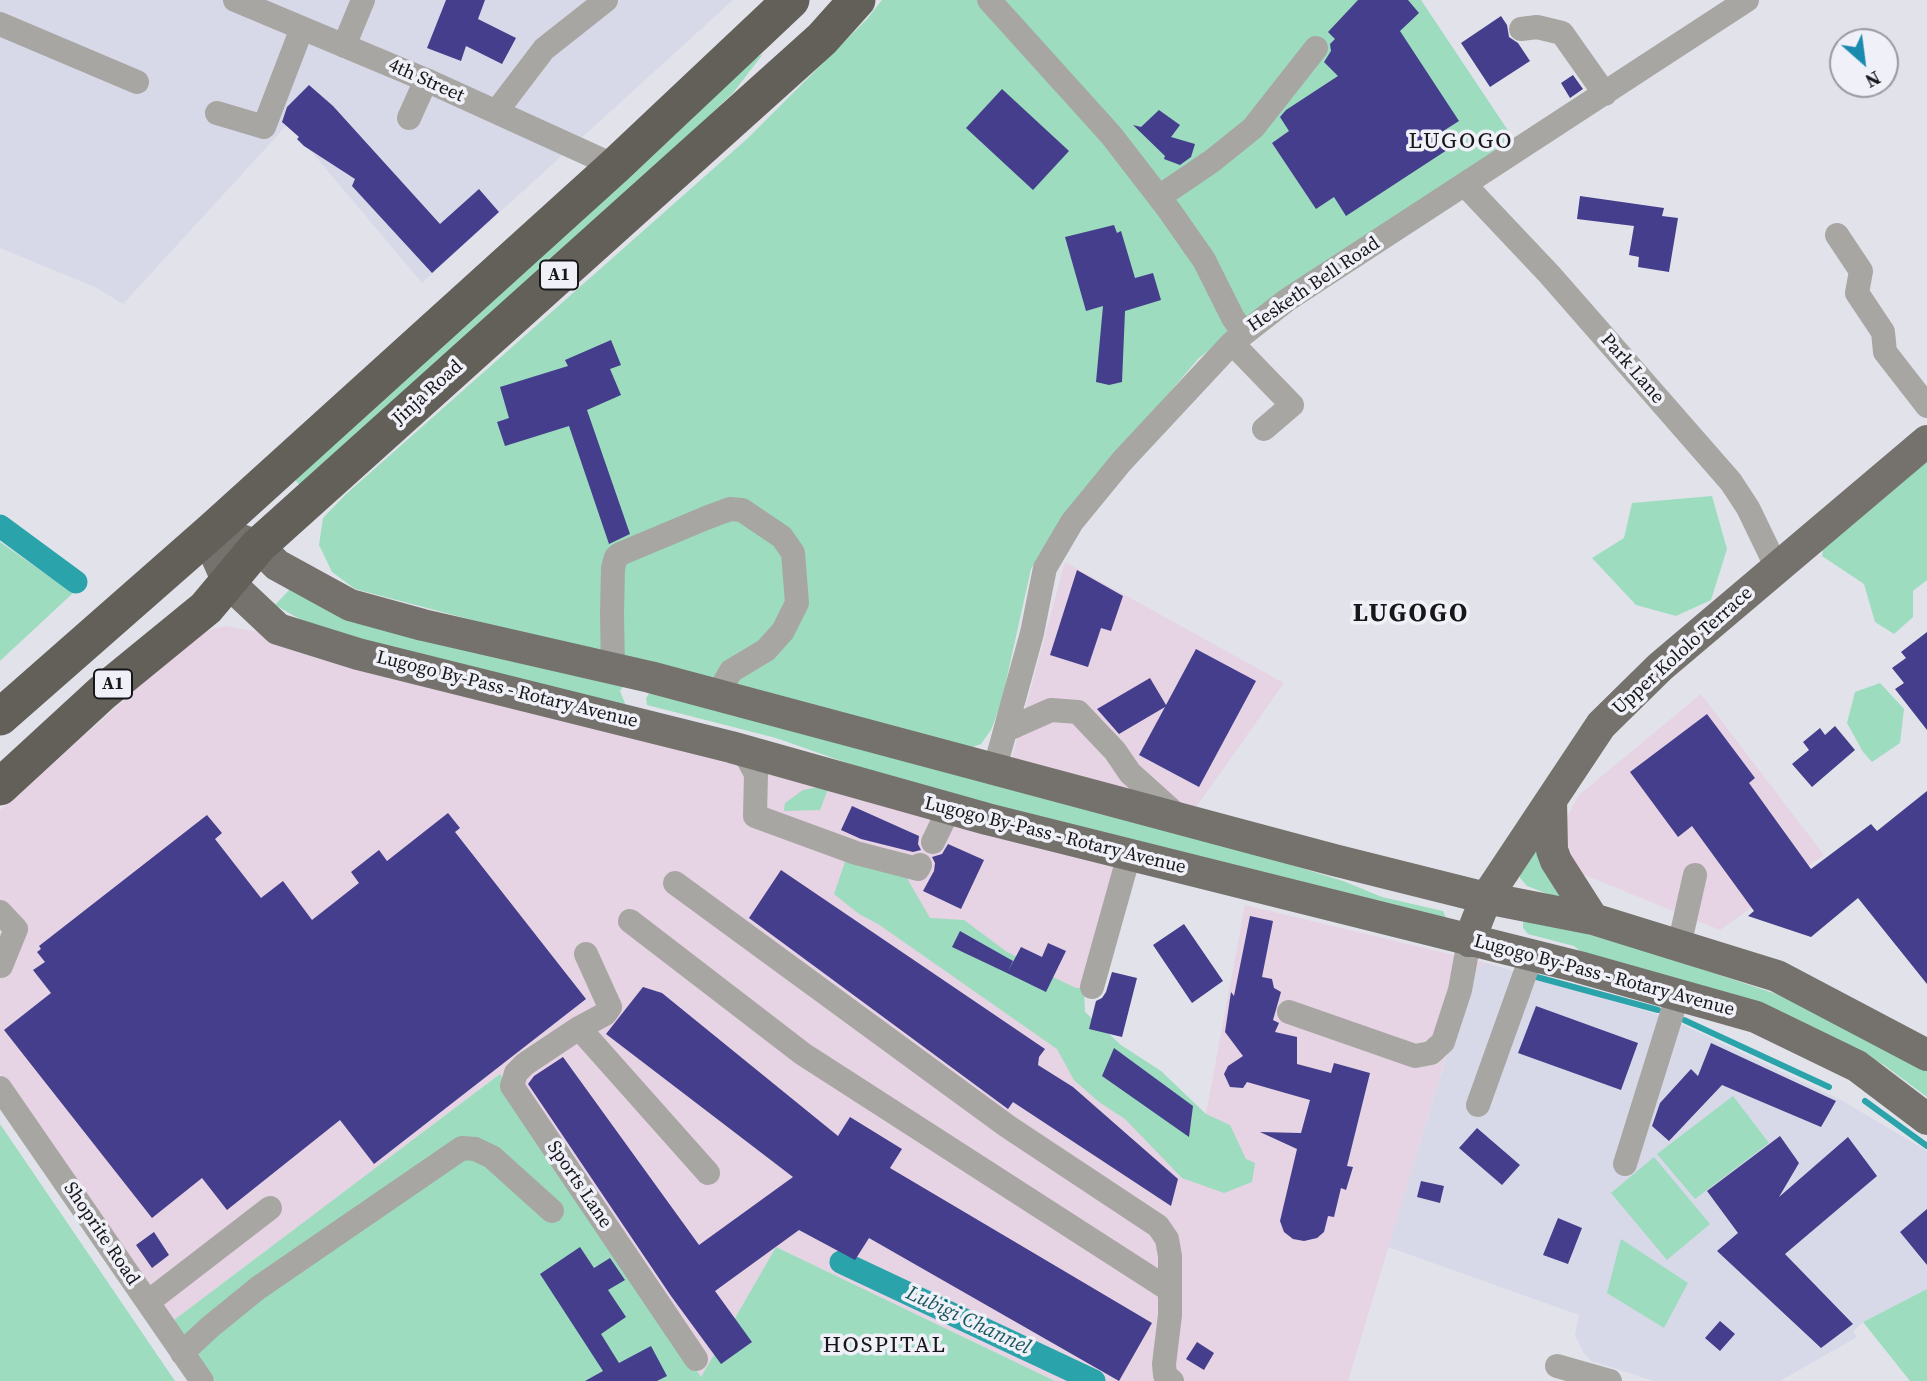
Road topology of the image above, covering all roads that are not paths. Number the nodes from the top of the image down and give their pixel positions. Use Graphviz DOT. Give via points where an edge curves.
graph roads {
  1 [pos="235,0"];
  2 [pos="363,0"];
  3 [pos="606,0"];
  4 [pos="791,0"];
  5 [pos="858,0"];
  6 [pos="989,0"];
  7 [pos="1747,0"];
  8 [pos="0,24"];
  9 [pos="302,28"];
  10 [pos="1521,29"];
  11 [pos="344,46"];
  12 [pos="1317,48"];
  13 [pos="426,80"];
  14 [pos="137,82"];
  15 [pos="1605,94"];
  16 [pos="496,112"];
  17 [pos="217,113"];
  18 [pos="409,118"];
  19 [pos="615,166"];
  20 [pos="1465,185"];
  21 [pos="1159,197"];
  22 [pos="1837,235"];
  23 [pos="1238,338"];
  24 [pos="1927,406"];
  25 [pos="1264,429"];
  26 [pos="1927,441"];
  27 [pos="210,533"];
  28 [pos="258,546"];
  29 [pos="1777,568"];
  30 [pos="228,582"];
  31 [pos="613,670"];
  32 [pos="650,677"];
  33 [pos="716,697"];
  34 [pos="0,717"];
  35 [pos="644,724"];
  36 [pos="1006,730"];
  37 [pos="743,750"];
  38 [pos="994,771"];
  39 [pos="0,787"];
  40 [pos="1551,801"];
  41 [pos="949,809"];
  42 [pos="1183,820"];
  43 [pos="933,842"];
  44 [pos="1129,855"];
  45 [pos="1334,860"];
  46 [pos="920,865"];
  47 [pos="1695,876"];
  48 [pos="675,883"];
  49 [pos="1486,898"];
  50 [pos="1322,904"];
  51 [pos="0,912"];
  52 [pos="1593,919"];
  53 [pos="630,921"];
  54 [pos="1469,941"];
  55 [pos="1679,946"];
  56 [pos="586,954"];
  57 [pos="1531,957"];
  58 [pos="1,966"];
  59 [pos="1092,987"];
  60 [pos="1678,993"];
  61 [pos="1289,1012"];
  62 [pos="579,1028"];
  63 [pos="1927,1055"];
  64 [pos="0,1088"];
  65 [pos="1478,1105"];
  66 [pos="1927,1119"];
  67 [pos="1625,1164"];
  68 [pos="708,1173"];
  69 [pos="270,1208"];
  70 [pos="552,1211"];
  71 [pos="1168,1289"];
  72 [pos="148,1302"];
  73 [pos="182,1353"];
  74 [pos="696,1359"];
  75 [pos="1557,1366"];
  76 [pos="202,1381"];
  77 [pos="1172,1381"];
  78 [pos="1609,1381"];
  1 -- 9 [label="street, 4th Street"];
  2 -- 11 [label="street"];
  3 -- 16 [label="street" via="544,49"];
  4 -- 19 [label="highway, A1"];
  5 -- 28 [label="highway, Jinja Road / A1" via="812,48"];
  6 -- 21 [label="street" via="1111,135"];
  7 -- 15 [label="street, Hesketh Bell Road"];
  8 -- 14 [label="street"];
  9 -- 11 [label="street, 4th Street"];
  9 -- 17 [label="street" via="264,127"];
  10 -- 15 [label="street" via="1537,27 1562,33"];
  11 -- 13 [label="street, 4th Street"];
  12 -- 21 [label="street" via="1253,128"];
  13 -- 16 [label="street, 4th Street"];
  13 -- 18 [label="street"];
  15 -- 20 [label="street, Hesketh Bell Road"];
  16 -- 19 [label="street, 4th Street"];
  19 -- 27 [label="highway, A1"];
  20 -- 23 [label="street, Hesketh Bell Road" via="1287,300"];
  20 -- 29 [label="street, Park Lane" via="1731,482"];
  21 -- 23 [label="street" via="1204,260"];
  22 -- 24 [label="street" via="1861,271 1857,293 1883,332 1885,352"];
  23 -- 25 [label="street" via="1292,405"];
  23 -- 36 [label="street, Hesketh Bell Road" via="1122,461 1072,522 1045,568"];
  26 -- 29 [label="main road, Upper Kololo Terrace"];
  27 -- 28 [label="main road"];
  27 -- 30 [label="main road, Lugogo By-Pass - Rotary Avenue"];
  27 -- 34 [label="highway, A1"];
  28 -- 30 [label="highway, Jinja Road / A1"];
  28 -- 31 [label="main road" via="277,565 351,605"];
  29 -- 40 [label="main road, Upper Kololo Terrace" via="1660,667 1601,724"];
  30 -- 35 [label="main road, Lugogo By-Pass - Rotary Avenue" via="278,629 358,654"];
  30 -- 39 [label="highway, Jinja Road / A1" via="206,608 102,693"];
  31 -- 32 [label="main road"];
  31 -- 33 [label="street" via="616,557 730,509 742,510 782,537 793,553 797,603 783,631 765,650 731,671"];
  32 -- 33 [label="main road"];
  32 -- 35 [label="main road" via="632,701 634,713"];
  33 -- 38 [label="main road"];
  35 -- 37 [label="main road, Lugogo By-Pass - Rotary Avenue"];
  36 -- 38 [label="street, Hesketh Bell Road"];
  36 -- 42 [label="street" via="1051,710 1078,712 1130,773"];
  37 -- 41 [label="main road, Lugogo By-Pass - Rotary Avenue"];
  37 -- 46 [label="street" via="756,774 755,816 856,853 918,869"];
  38 -- 42 [label="main road"];
  40 -- 49 [label="main road, Upper Kololo Terrace"];
  40 -- 52 [label="main road" via="1552,850"];
  41 -- 43 [label="street"];
  41 -- 44 [label="main road, Lugogo By-Pass - Rotary Avenue"];
  42 -- 45 [label="main road"];
  44 -- 50 [label="main road, Lugogo By-Pass - Rotary Avenue"];
  44 -- 59 [label="street"];
  45 -- 49 [label="main road"];
  45 -- 50 [label="main road"];
  47 -- 55 [label="street"];
  48 -- 71 [label="street" via="1007,1126 1158,1226 1170,1255"];
  49 -- 52 [label="main road"];
  49 -- 54 [label="main road, Upper Kololo Terrace"];
  50 -- 54 [label="main road, Lugogo By-Pass - Rotary Avenue"];
  51 -- 58 [label="street" via="16,929"];
  52 -- 55 [label="main road"];
  53 -- 71 [label="street" via="803,1054"];
  54 -- 57 [label="main road, Lugogo By-Pass - Rotary Avenue"];
  54 -- 61 [label="street" via="1443,1042 1431,1053 1415,1056"];
  55 -- 63 [label="main road" via="1777,976"];
  56 -- 62 [label="street" via="610,1007"];
  57 -- 60 [label="main road, Lugogo By-Pass - Rotary Avenue"];
  57 -- 65 [label="street"];
  60 -- 66 [label="main road, Lugogo By-Pass - Rotary Avenue" via="1756,1017 1857,1066"];
  60 -- 67 [label="street"];
  62 -- 68 [label="street"];
  62 -- 74 [label="street, Sports Lane" via="525,1064 512,1086"];
  64 -- 72 [label="street, Shoprite Road"];
  69 -- 72 [label="street"];
  70 -- 73 [label="street" via="492,1157 462,1148 258,1288"];
  71 -- 77 [label="street" via="1164,1364 1165,1375"];
  72 -- 73 [label="street, Shoprite Road"];
  73 -- 76 [label="street, Shoprite Road"];
  75 -- 78 [label="street"];
}
